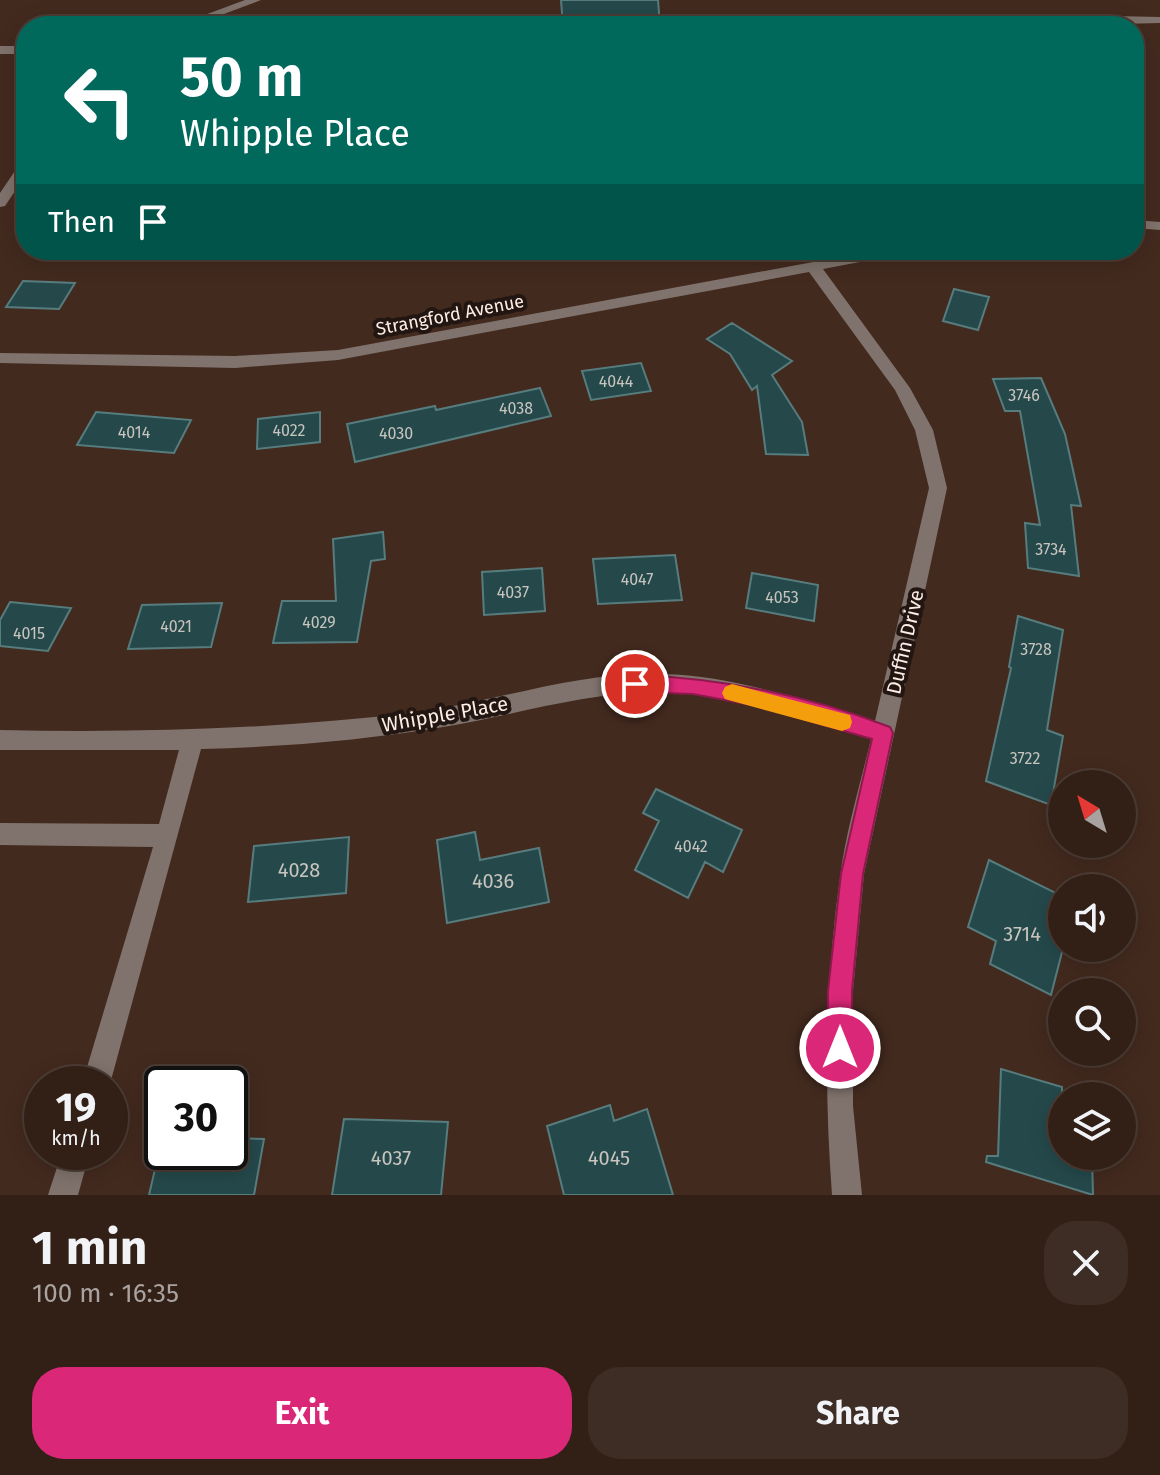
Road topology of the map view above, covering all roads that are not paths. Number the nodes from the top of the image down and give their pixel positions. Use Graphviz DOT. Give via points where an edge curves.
graph roads {
  1 [pos="256,0"];
  2 [pos="210,16"];
  3 [pos="16,180"];
  4 [pos="0,203"];
  5 [pos="850,260"];
  6 [pos="813,267"];
  7 [pos="0,358"];
  8 [pos="883,733"];
  9 [pos="0,740"];
  10 [pos="192,741"];
  11 [pos="0,834"];
  12 [pos="168,836"];
  13 [pos="101,1066"];
  14 [pos="71,1170"];
  15 [pos="63,1195"];
  16 [pos="847,1195"];
  1 -- 2 [label="street"];
  3 -- 4 [label="street"];
  5 -- 6 [label="street, Strangford Avenue"];
  6 -- 7 [label="street, Strangford Avenue" via="338,355 235,362"];
  6 -- 8 [label="street, Duffin Drive" via="902,388 924,430 938,488"];
  8 -- 10 [label="street, Whipple Place" via="757,697 693,686 607,684 424,721"];
  8 -- 16 [label="street, Duffin Drive" via="852,874 840,991 839,1106"];
  9 -- 10 [label="street, Whipple Place"];
  10 -- 12 [label="street"];
  11 -- 12 [label="street"];
  12 -- 13 [label="street"];
  14 -- 15 [label="street"];
}
